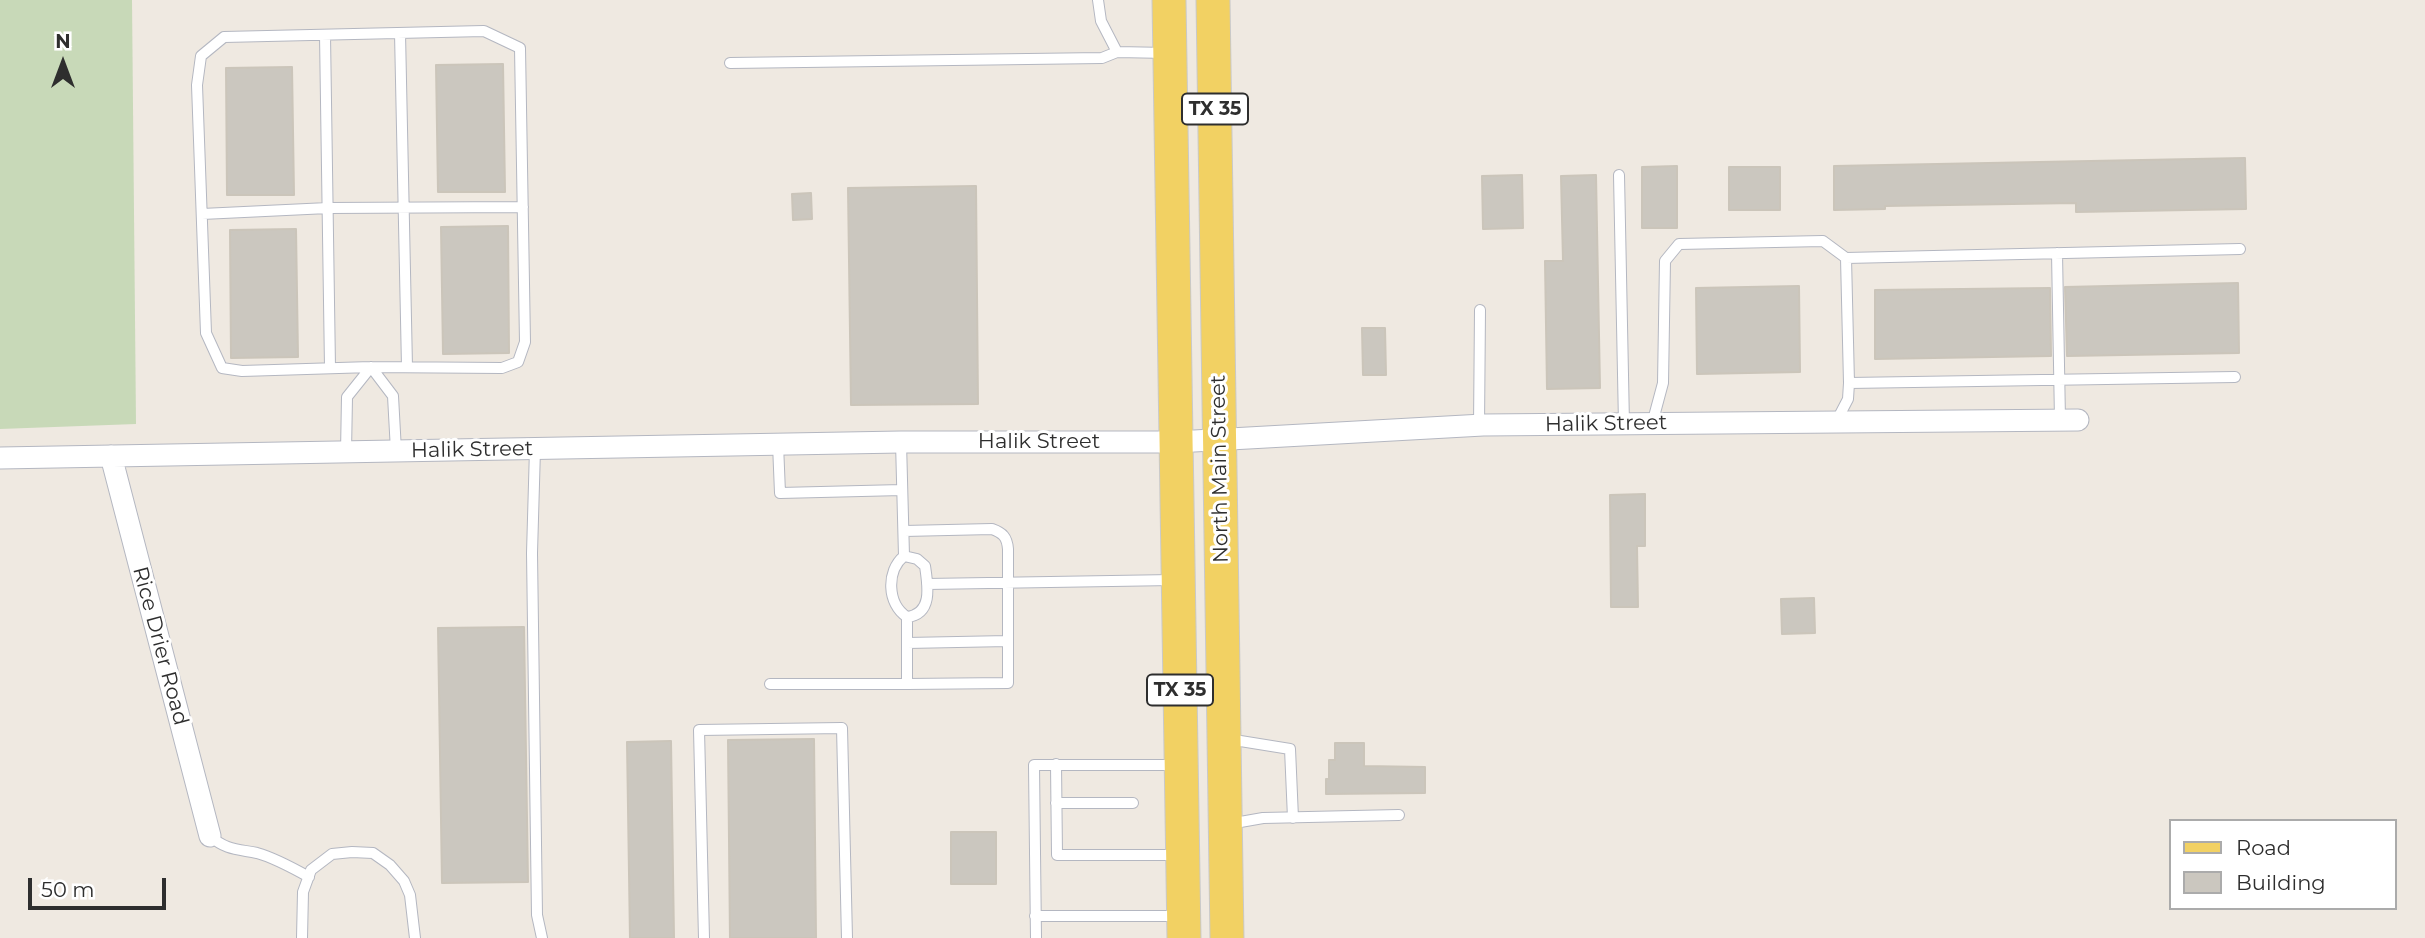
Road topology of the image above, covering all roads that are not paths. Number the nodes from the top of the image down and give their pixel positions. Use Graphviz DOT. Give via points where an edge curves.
graph roads {
  1 [pos="1098,0"];
  2 [pos="1169,0"];
  3 [pos="1213,0"];
  4 [pos="400,33"];
  5 [pos="326,35"];
  6 [pos="1214,51"];
  7 [pos="1117,52"];
  8 [pos="1170,53"];
  9 [pos="730,63"];
  10 [pos="1619,175"];
  11 [pos="523,207"];
  12 [pos="328,208"];
  13 [pos="404,208"];
  14 [pos="202,214"];
  15 [pos="2240,248"];
  16 [pos="2057,253"];
  17 [pos="1846,258"];
  18 [pos="1480,310"];
  19 [pos="371,367"];
  20 [pos="407,367"];
  21 [pos="330,368"];
  22 [pos="2235,377"];
  23 [pos="2059,379"];
  24 [pos="1849,383"];
  25 [pos="2069,420"];
  26 [pos="1836,422"];
  27 [pos="1624,424"];
  28 [pos="1652,424"];
  29 [pos="1479,426"];
  30 [pos="1220,440"];
  31 [pos="901,442"];
  32 [pos="1176,442"];
  33 [pos="778,444"];
  34 [pos="535,449"];
  35 [pos="396,451"];
  36 [pos="346,452"];
  37 [pos="111,456"];
  38 [pos="0,458"];
  39 [pos="902,490"];
  40 [pos="904,531"];
  41 [pos="905,556"];
  42 [pos="1178,579"];
  43 [pos="1009,582"];
  44 [pos="927,584"];
  45 [pos="907,617"];
  46 [pos="1008,641"];
  47 [pos="907,643"];
  48 [pos="770,684"];
  49 [pos="907,684"];
  50 [pos="1225,738"];
  51 [pos="1056,764"];
  52 [pos="1181,765"];
  53 [pos="1056,803"];
  54 [pos="1133,803"];
  55 [pos="1399,816"];
  56 [pos="1293,818"];
  57 [pos="1226,824"];
  58 [pos="210,836"];
  59 [pos="1182,855"];
  60 [pos="309,877"];
  61 [pos="1035,916"];
  62 [pos="1183,927"];
  63 [pos="302,938"];
  64 [pos="415,938"];
  65 [pos="542,938"];
  66 [pos="704,938"];
  67 [pos="846,938"];
  68 [pos="1036,938"];
  69 [pos="1227,938"];
  1 -- 7 [label="lane" via="1101,22"];
  2 -- 8 [label="main road, North Main Street / TX 35"];
  3 -- 6 [label="main road, North Main Street / TX 35"];
  4 -- 5 [label="lane"];
  4 -- 11 [label="lane" via="484,31 520,48"];
  4 -- 13 [label="lane"];
  5 -- 12 [label="lane"];
  5 -- 14 [label="lane" via="224,37 201,56 197,85"];
  6 -- 8 [label="main road"];
  6 -- 30 [label="main road, North Main Street / TX 35"];
  7 -- 8 [label="lane"];
  7 -- 9 [label="lane" via="1102,58"];
  8 -- 32 [label="main road, North Main Street / TX 35"];
  10 -- 27 [label="lane"];
  11 -- 13 [label="lane"];
  11 -- 20 [label="lane" via="525,342 518,362 502,368"];
  12 -- 13 [label="lane"];
  12 -- 14 [label="lane"];
  12 -- 21 [label="lane"];
  13 -- 20 [label="lane"];
  14 -- 21 [label="lane" via="206,333 222,368"];
  15 -- 16 [label="lane"];
  16 -- 17 [label="lane"];
  16 -- 23 [label="lane"];
  17 -- 24 [label="lane"];
  17 -- 28 [label="lane" via="1823,241 1679,244 1665,261 1663,383"];
  18 -- 29 [label="lane"];
  19 -- 20 [label="lane"];
  19 -- 21 [label="lane"];
  19 -- 35 [label="lane" via="393,396"];
  19 -- 36 [label="lane" via="347,397"];
  22 -- 23 [label="lane"];
  23 -- 24 [label="lane"];
  23 -- 25 [label="lane"];
  24 -- 26 [label="lane" via="1848,399"];
  25 -- 26 [label="street, Halik Street"];
  26 -- 28 [label="street, Halik Street"];
  27 -- 28 [label="street, Halik Street"];
  27 -- 29 [label="street, Halik Street"];
  29 -- 30 [label="street, Halik Street"];
  30 -- 32 [label="street, Halik Street"];
  30 -- 50 [label="main road, North Main Street / TX 35"];
  31 -- 32 [label="street, Halik Street"];
  31 -- 33 [label="street, Halik Street"];
  31 -- 39 [label="lane"];
  32 -- 42 [label="main road, North Main Street / TX 35"];
  33 -- 34 [label="street, Halik Street"];
  33 -- 39 [label="lane" via="780,493"];
  34 -- 35 [label="street, Halik Street"];
  34 -- 65 [label="lane" via="532,567 537,915"];
  35 -- 36 [label="street, Halik Street"];
  36 -- 37 [label="street, Halik Street"];
  37 -- 38 [label="street, Halik Street"];
  37 -- 58 [label="street, Rice Drier Road"];
  39 -- 40 [label="lane"];
  40 -- 41 [label="lane"];
  40 -- 43 [label="lane" via="1002,532 1007,540"];
  41 -- 44 [label="lane" via="925,566"];
  41 -- 45 [label="lane" via="891,571 893,603"];
  42 -- 43 [label="lane"];
  42 -- 52 [label="main road, North Main Street / TX 35"];
  43 -- 44 [label="lane"];
  43 -- 46 [label="lane"];
  44 -- 45 [label="lane" via="922,611"];
  45 -- 47 [label="lane"];
  46 -- 47 [label="lane"];
  46 -- 49 [label="lane" via="1009,683"];
  47 -- 49 [label="lane"];
  48 -- 49 [label="lane"];
  50 -- 56 [label="lane" via="1290,749"];
  50 -- 57 [label="main road, North Main Street / TX 35"];
  51 -- 52 [label="lane"];
  51 -- 53 [label="lane"];
  51 -- 61 [label="lane" via="1034,765"];
  52 -- 59 [label="main road, North Main Street / TX 35"];
  53 -- 54 [label="lane"];
  53 -- 59 [label="lane" via="1057,855"];
  55 -- 56 [label="lane"];
  56 -- 57 [label="lane"];
  57 -- 69 [label="main road, North Main Street / TX 35"];
  58 -- 60 [label="lane" via="219,844 257,853"];
  59 -- 62 [label="main road, North Main Street / TX 35"];
  60 -- 63 [label="lane" via="303,892"];
  60 -- 64 [label="lane" via="311,870 332,854 373,853 404,881"];
  61 -- 62 [label="lane"];
  61 -- 68 [label="lane"];
  66 -- 67 [label="lane" via="699,730 842,728"];
}
